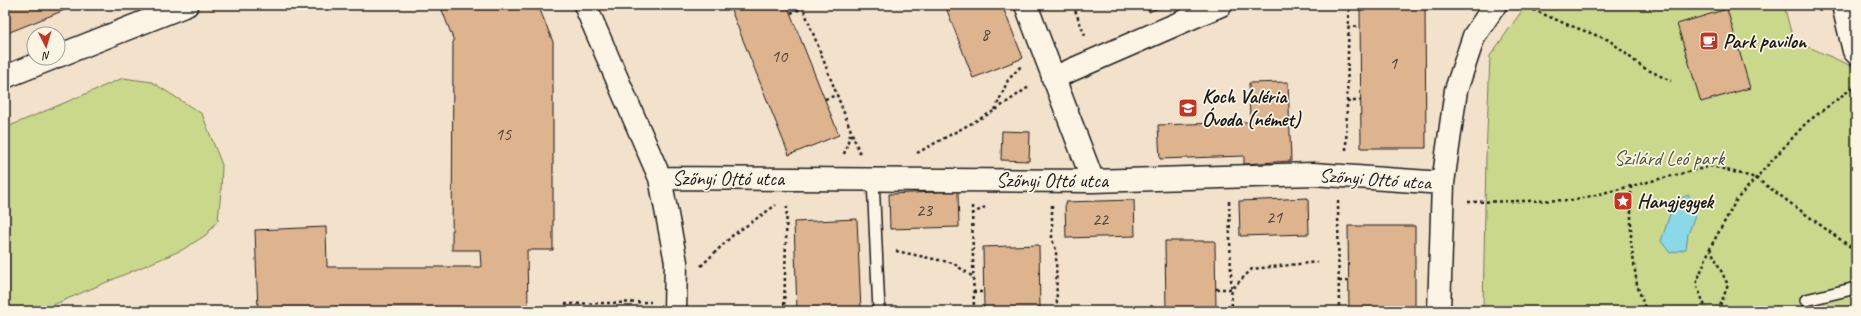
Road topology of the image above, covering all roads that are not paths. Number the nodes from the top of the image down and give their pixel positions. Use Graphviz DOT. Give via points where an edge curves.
graph roads {
  1 [pos="187,5"];
  2 [pos="585,5"];
  3 [pos="1026,5"];
  4 [pos="1221,5"];
  5 [pos="1495,5"];
  6 [pos="1843,5"];
  7 [pos="66,53"];
  8 [pos="1856,53"];
  9 [pos="33,66"];
  10 [pos="5,77"];
  11 [pos="1044,80"];
  12 [pos="660,178"];
  13 [pos="873,179"];
  14 [pos="1093,181"];
  15 [pos="1442,193"];
  16 [pos="1856,288"];
  17 [pos="1806,300"];
  18 [pos="675,306"];
  19 [pos="879,311"];
  20 [pos="1439,311"];
  1 -- 7 [label="street"];
  2 -- 12 [label="street"];
  3 -- 11 [label="street"];
  4 -- 11 [label="street"];
  5 -- 15 [label="street" via="1474,36 1456,90"];
  6 -- 8 [label="street"];
  9 -- 10 [label="street"];
  11 -- 14 [label="street"];
  12 -- 13 [label="street, Szőnyi Ottó utca"];
  12 -- 18 [label="street" via="676,262"];
  13 -- 14 [label="street, Szőnyi Ottó utca"];
  13 -- 19 [label="lane"];
  14 -- 15 [label="street, Szőnyi Ottó utca" via="1313,174"];
  15 -- 20 [label="street"];
  16 -- 17 [label="lane"];
}
